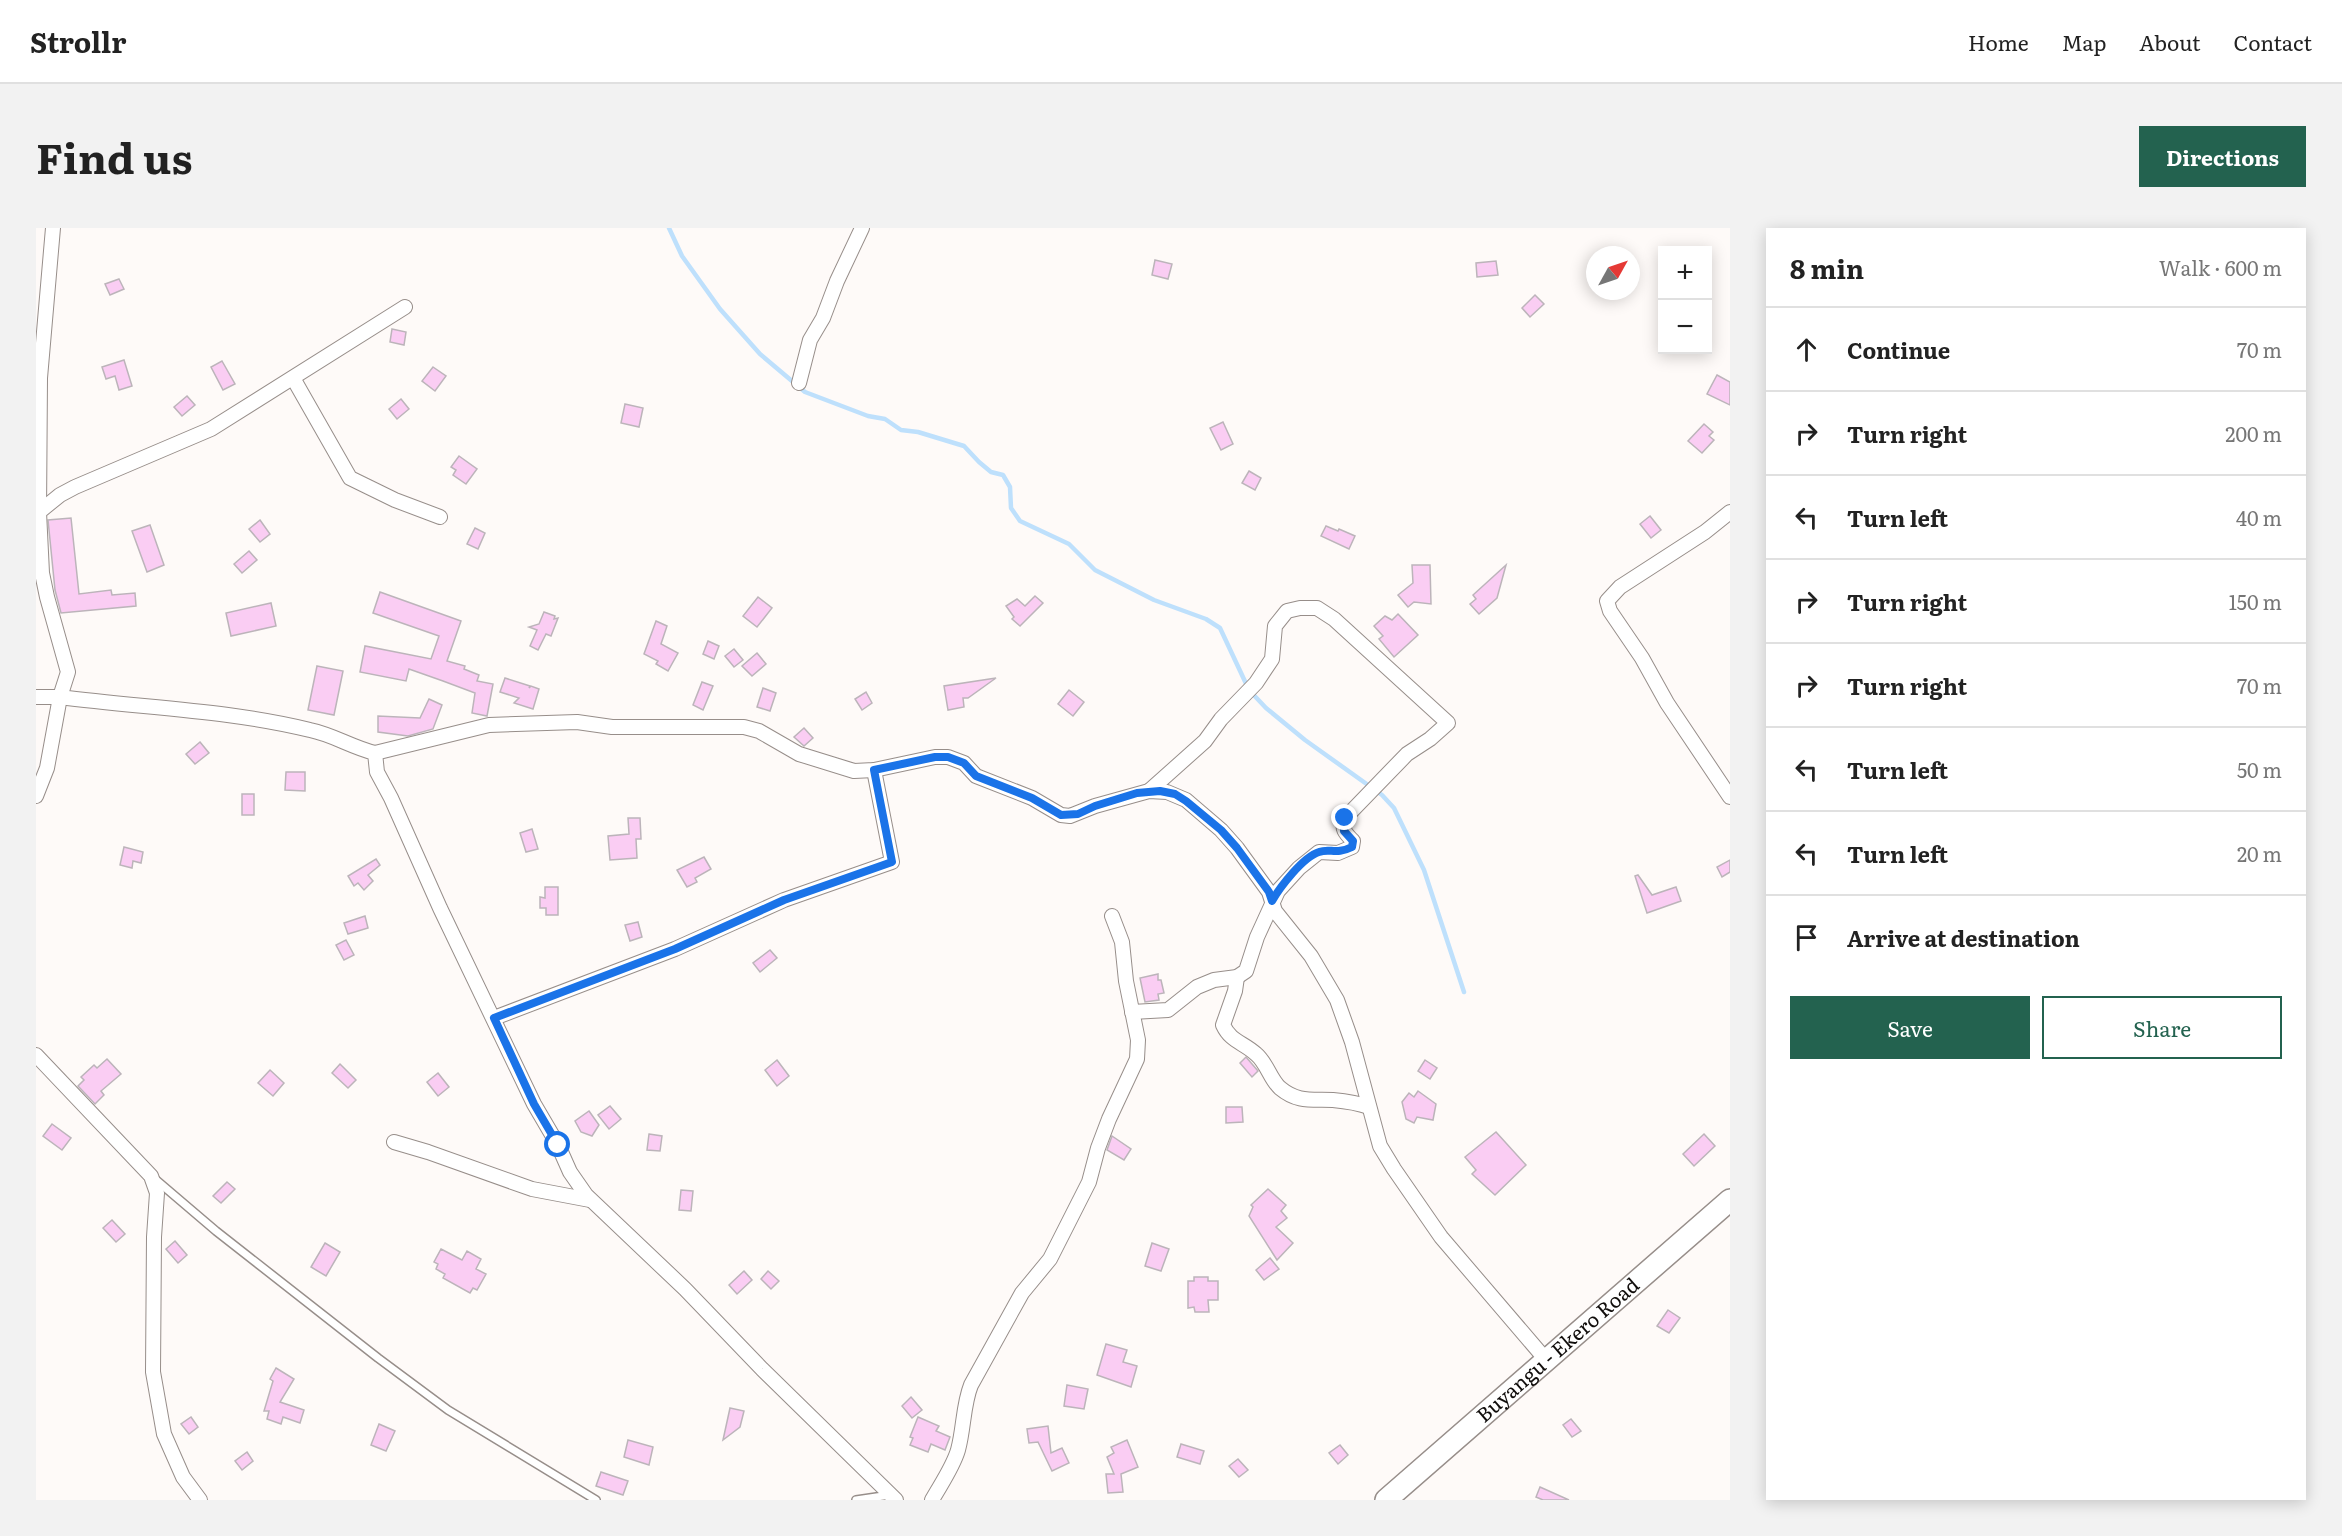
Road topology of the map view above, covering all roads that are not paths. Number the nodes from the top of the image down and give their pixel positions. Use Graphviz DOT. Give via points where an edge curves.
graph roads {
  1 [pos="53,228"];
  2 [pos="862,228"];
  3 [pos="405,307"];
  4 [pos="293,378"];
  5 [pos="800,383"];
  6 [pos="39,512"];
  7 [pos="1730,512"];
  8 [pos="440,517"];
  9 [pos="36,697"];
  10 [pos="60,697"];
  11 [pos="375,753"];
  12 [pos="874,770"];
  13 [pos="1149,791"];
  14 [pos="36,796"];
  15 [pos="1730,797"];
  16 [pos="1272,901"];
  17 [pos="1112,916"];
  18 [pos="1237,977"];
  19 [pos="1132,1012"];
  20 [pos="494,1018"];
  21 [pos="36,1055"];
  22 [pos="1369,1107"];
  23 [pos="394,1142"];
  24 [pos="151,1176"];
  25 [pos="590,1200"];
  26 [pos="1730,1200"];
  27 [pos="1547,1361"];
  28 [pos="893,1497"];
  29 [pos="200,1500"];
  30 [pos="596,1500"];
  31 [pos="856,1500"];
  32 [pos="932,1500"];
  33 [pos="1386,1500"];
  1 -- 6 [label="street" via="40,378"];
  2 -- 5 [label="street" via="824,318 810,340"];
  3 -- 4 [label="street"];
  4 -- 6 [label="street" via="211,429 75,487"];
  4 -- 8 [label="street" via="350,478"];
  6 -- 10 [label="street" via="42,573 68,672"];
  7 -- 15 [label="street" via="1620,587 1607,601 1667,703"];
  9 -- 10 [label="street"];
  10 -- 11 [label="street" via="248,718 332,736"];
  10 -- 14 [label="street" via="47,768"];
  11 -- 12 [label="street" via="489,725 577,722 612,726 725,726 759,730 799,754 838,767"];
  11 -- 20 [label="street" via="377,772"];
  12 -- 13 [label="street" via="948,757 964,763 976,776 1070,816"];
  12 -- 20 [label="street" via="892,862 784,900 675,949"];
  13 -- 16 [label="street" via="1181,797 1221,830"];
  13 -- 16 [label="street" via="1204,741 1256,683 1272,659 1275,626 1287,611 1317,608 1334,620 1448,723 1407,754 1345,818 1344,831 1353,841 1352,847 1338,853 1319,852 1309,858"];
  16 -- 18 [label="street" via="1246,970"];
  16 -- 22 [label="street" via="1337,1000"];
  17 -- 19 [label="street" via="1122,942"];
  18 -- 19 [label="street" via="1197,987 1168,1010"];
  18 -- 22 [label="street" via="1223,1025 1228,1035 1260,1058 1277,1085 1290,1096"];
  19 -- 32 [label="street" via="1138,1040 1137,1059 1108,1119 1089,1182 1050,1259 1022,1293 971,1385 957,1452"];
  20 -- 25 [label="street" via="534,1104 570,1172"];
  21 -- 24 [label="street"];
  22 -- 27 [label="street" via="1380,1146 1441,1237"];
  23 -- 25 [label="street" via="532,1189"];
  24 -- 29 [label="street" via="157,1192 153,1372 164,1434 183,1477"];
  24 -- 30 [label="lane" via="448,1410"];
  25 -- 28 [label="street"];
  26 -- 27 [label="main road, Buyangu - Ekero Road"];
  27 -- 33 [label="main road, Buyangu - Ekero Road"];
  28 -- 31 [label="lane"];
}
